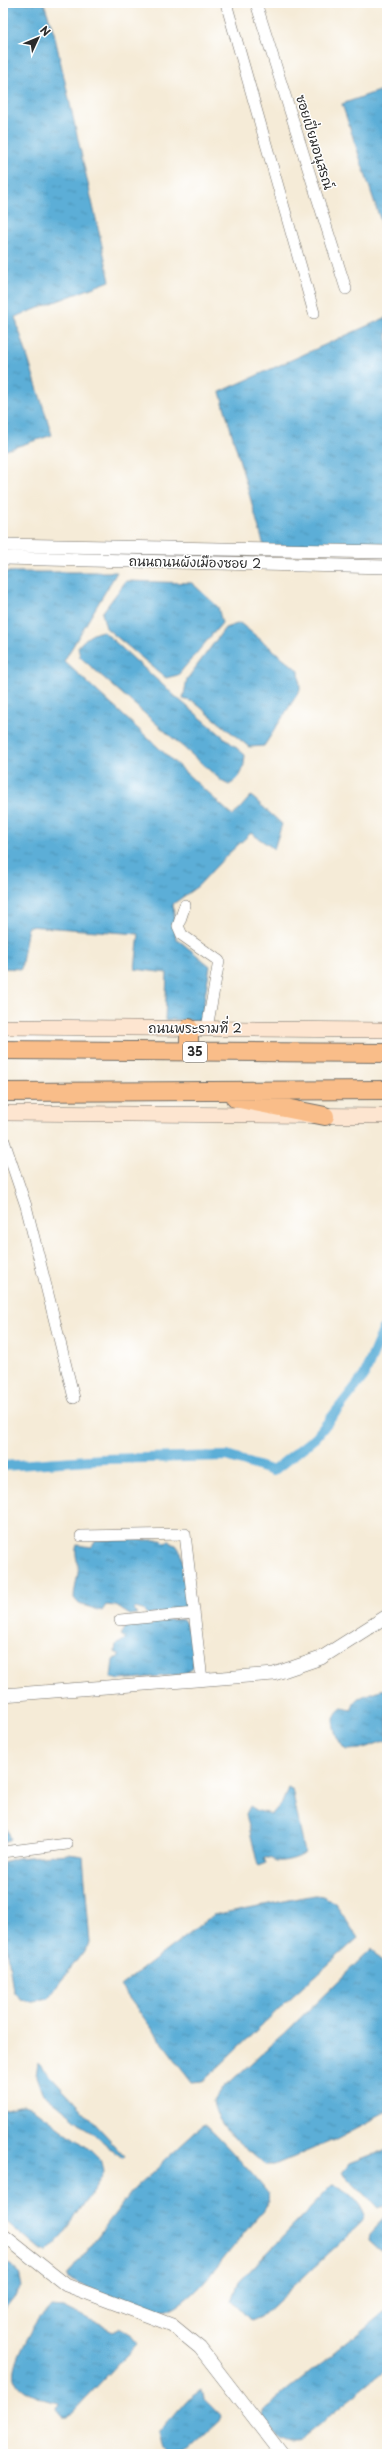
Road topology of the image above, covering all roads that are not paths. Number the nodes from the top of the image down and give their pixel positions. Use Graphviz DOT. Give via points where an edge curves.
graph roads {
  1 [pos="226,3"];
  2 [pos="256,3"];
  3 [pos="346,289"];
  4 [pos="314,313"];
  5 [pos="3,545"];
  6 [pos="387,552"];
  7 [pos="3,558"];
  8 [pos="387,566"];
  9 [pos="185,905"];
  10 [pos="3,1027"];
  11 [pos="198,1028"];
  12 [pos="387,1030"];
  13 [pos="3,1050"];
  14 [pos="189,1052"];
  15 [pos="387,1052"];
  16 [pos="387,1090"];
  17 [pos="188,1091"];
  18 [pos="3,1092"];
  19 [pos="3,1113"];
  20 [pos="325,1116"];
  21 [pos="387,1116"];
  22 [pos="3,1138"];
  23 [pos="74,1398"];
  24 [pos="81,1536"];
  25 [pos="194,1613"];
  26 [pos="387,1616"];
  27 [pos="120,1620"];
  28 [pos="202,1680"];
  29 [pos="3,1695"];
  30 [pos="67,1844"];
  31 [pos="3,1852"];
  32 [pos="3,2235"];
  33 [pos="282,2454"];
  1 -- 4 [label="street"];
  2 -- 3 [label="street, ซอยเปี่ยมอนุสรณ์"];
  5 -- 6 [label="street, ถนนถนนผังเมืองซอย 2"];
  7 -- 8 [label="street, ถนนถนนผังเมืองซอย 2"];
  9 -- 11 [label="street" via="178,926 182,935 218,961"];
  10 -- 11 [label="main road, ถนนพระรามที่ 2 / 35"];
  11 -- 12 [label="main road, ถนนพระรามที่ 2 / 35"];
  11 -- 14 [label="highway, 35"];
  13 -- 14 [label="highway, ถนนพระรามที่ 2 / 35"];
  14 -- 15 [label="highway, ถนนพระรามที่ 2 / 35"];
  16 -- 17 [label="highway"];
  17 -- 18 [label="highway"];
  17 -- 20 [label="highway"];
  19 -- 20 [label="main road"];
  20 -- 21 [label="main road"];
  22 -- 23 [label="street" via="26,1206"];
  24 -- 25 [label="street" via="185,1534"];
  25 -- 27 [label="street"];
  25 -- 28 [label="street"];
  26 -- 28 [label="street" via="321,1658 274,1674"];
  28 -- 29 [label="street"];
  30 -- 31 [label="street"];
  32 -- 33 [label="street" via="66,2285 172,2325 200,2348"];
}
